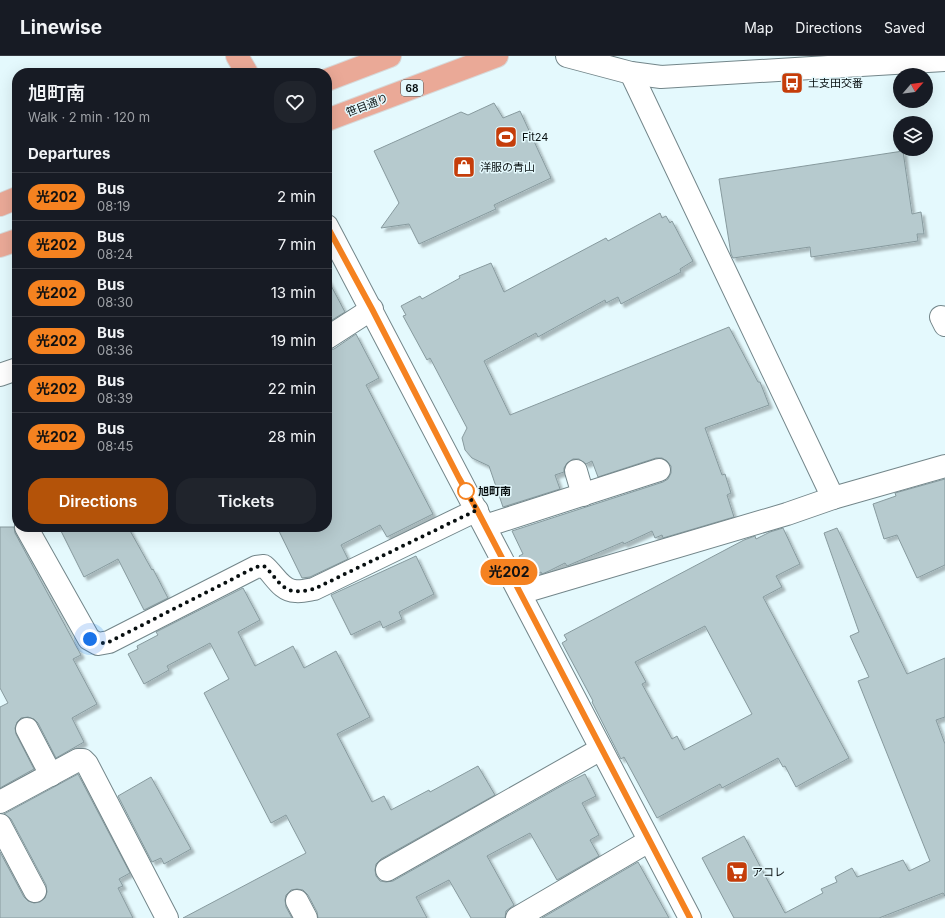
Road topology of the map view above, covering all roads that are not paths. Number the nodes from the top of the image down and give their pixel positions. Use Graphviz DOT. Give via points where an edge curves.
graph roads {
  1 [pos="237,56"];
  2 [pos="390,56"];
  3 [pos="497,56"];
  4 [pos="567,56"];
  5 [pos="361,60"];
  6 [pos="945,60"];
  7 [pos="244,68"];
  8 [pos="631,74"];
  9 [pos="332,77"];
  10 [pos="332,118"];
  11 [pos="12,200"];
  12 [pos="0,205"];
  13 [pos="332,240"];
  14 [pos="12,242"];
  15 [pos="0,246"];
  16 [pos="372,309"];
  17 [pos="332,335"];
  18 [pos="12,371"];
  19 [pos="0,375"];
  20 [pos="945,466"];
  21 [pos="659,470"];
  22 [pos="576,471"];
  23 [pos="583,495"];
  24 [pos="833,498"];
  25 [pos="481,518"];
  26 [pos="29,532"];
  27 [pos="520,593"];
  28 [pos="27,729"];
  29 [pos="601,749"];
  30 [pos="51,775"];
  31 [pos="0,802"];
  32 [pos="0,825"];
  33 [pos="649,841"];
  34 [pos="387,870"];
  35 [pos="35,891"];
  36 [pos="165,917"];
  37 [pos="517,918"];
  38 [pos="690,918"];
  1 -- 7 [label="main road"];
  2 -- 5 [label="main road"];
  3 -- 10 [label="main road, 笹目通り / 68"];
  4 -- 8 [label="street"];
  5 -- 9 [label="main road"];
  6 -- 8 [label="street" via="661,77"];
  8 -- 24 [label="street"];
  11 -- 12 [label="main road"];
  13 -- 16 [label="street"];
  14 -- 15 [label="main road"];
  16 -- 17 [label="street"];
  16 -- 25 [label="street"];
  18 -- 19 [label="street"];
  20 -- 24 [label="street"];
  21 -- 23 [label="street"];
  22 -- 23 [label="street"];
  23 -- 25 [label="street"];
  24 -- 27 [label="street"];
  25 -- 26 [label="street" via="314,589 295,592 288,590 264,566 256,567 109,642 98,644 90,639"];
  25 -- 27 [label="street"];
  27 -- 29 [label="street"];
  28 -- 30 [label="street"];
  29 -- 33 [label="street"];
  29 -- 34 [label="street"];
  30 -- 31 [label="street"];
  30 -- 36 [label="street" via="78,760 83,760 87,764"];
  32 -- 35 [label="street"];
  33 -- 37 [label="street"];
  33 -- 38 [label="street"];
}
